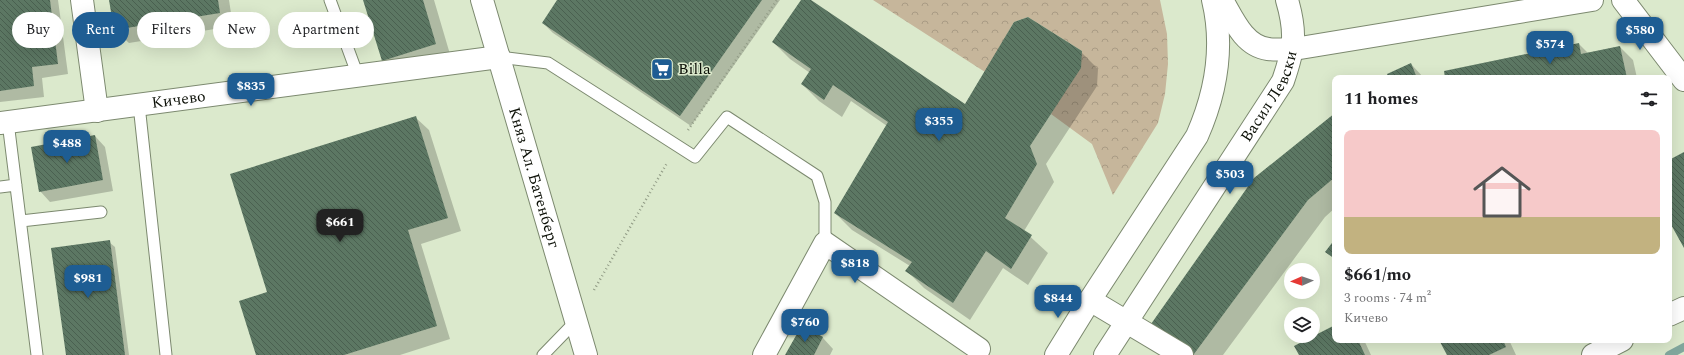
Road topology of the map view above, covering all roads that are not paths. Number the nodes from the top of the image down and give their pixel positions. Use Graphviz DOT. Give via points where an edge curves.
graph roads {
  1 [pos="82,0"];
  2 [pos="330,0"];
  3 [pos="482,0"];
  4 [pos="1213,0"];
  5 [pos="1222,0"];
  6 [pos="1287,0"];
  7 [pos="1592,0"];
  8 [pos="1623,0"];
  9 [pos="1294,49"];
  10 [pos="499,57"];
  11 [pos="358,76"];
  12 [pos="1684,80"];
  13 [pos="139,105"];
  14 [pos="97,111"];
  15 [pos="4,123"];
  16 [pos="16,185"];
  17 [pos="0,187"];
  18 [pos="101,212"];
  19 [pos="21,220"];
  20 [pos="825,242"];
  21 [pos="1090,300"];
  22 [pos="1684,308"];
  23 [pos="1672,314"];
  24 [pos="576,321"];
  25 [pos="1125,322"];
  26 [pos="1616,343"];
  27 [pos="979,349"];
  28 [pos="37,355"];
  29 [pos="166,355"];
  30 [pos="543,355"];
  31 [pos="586,355"];
  32 [pos="764,355"];
  33 [pos="1056,355"];
  34 [pos="1105,355"];
  35 [pos="1182,355"];
  36 [pos="1593,355"];
  1 -- 14 [label="street"];
  2 -- 11 [label="lane"];
  3 -- 10 [label="street, Княз Ал. Батенберг"];
  4 -- 21 [label="street" via="1218,33 1217,60 1207,114 1197,136"];
  5 -- 9 [label="street" via="1238,28 1258,47 1268,50"];
  6 -- 9 [label="street" via="1294,29"];
  7 -- 9 [label="street, Васил Левски"];
  8 -- 12 [label="street"];
  9 -- 25 [label="street, Васил Левски" via="1276,94"];
  10 -- 11 [label="street, Кичево"];
  10 -- 20 [label="lane" via="548,63 694,157 727,117 817,176 825,202"];
  10 -- 24 [label="street, Княз Ал. Батенберг"];
  11 -- 13 [label="street, Кичево"];
  13 -- 14 [label="street, Кичево"];
  13 -- 29 [label="lane"];
  14 -- 15 [label="street, Кичево"];
  15 -- 16 [label="lane"];
  16 -- 17 [label="lane"];
  16 -- 19 [label="lane"];
  18 -- 19 [label="lane"];
  19 -- 28 [label="lane"];
  20 -- 27 [label="street"];
  20 -- 32 [label="street"];
  21 -- 25 [label="street"];
  21 -- 33 [label="street"];
  22 -- 23 [label="street"];
  24 -- 30 [label="lane"];
  24 -- 31 [label="street, Княз Ал. Батенберг"];
  25 -- 34 [label="street, Васил Левски"];
  25 -- 35 [label="street"];
  26 -- 36 [label="street"];
}
